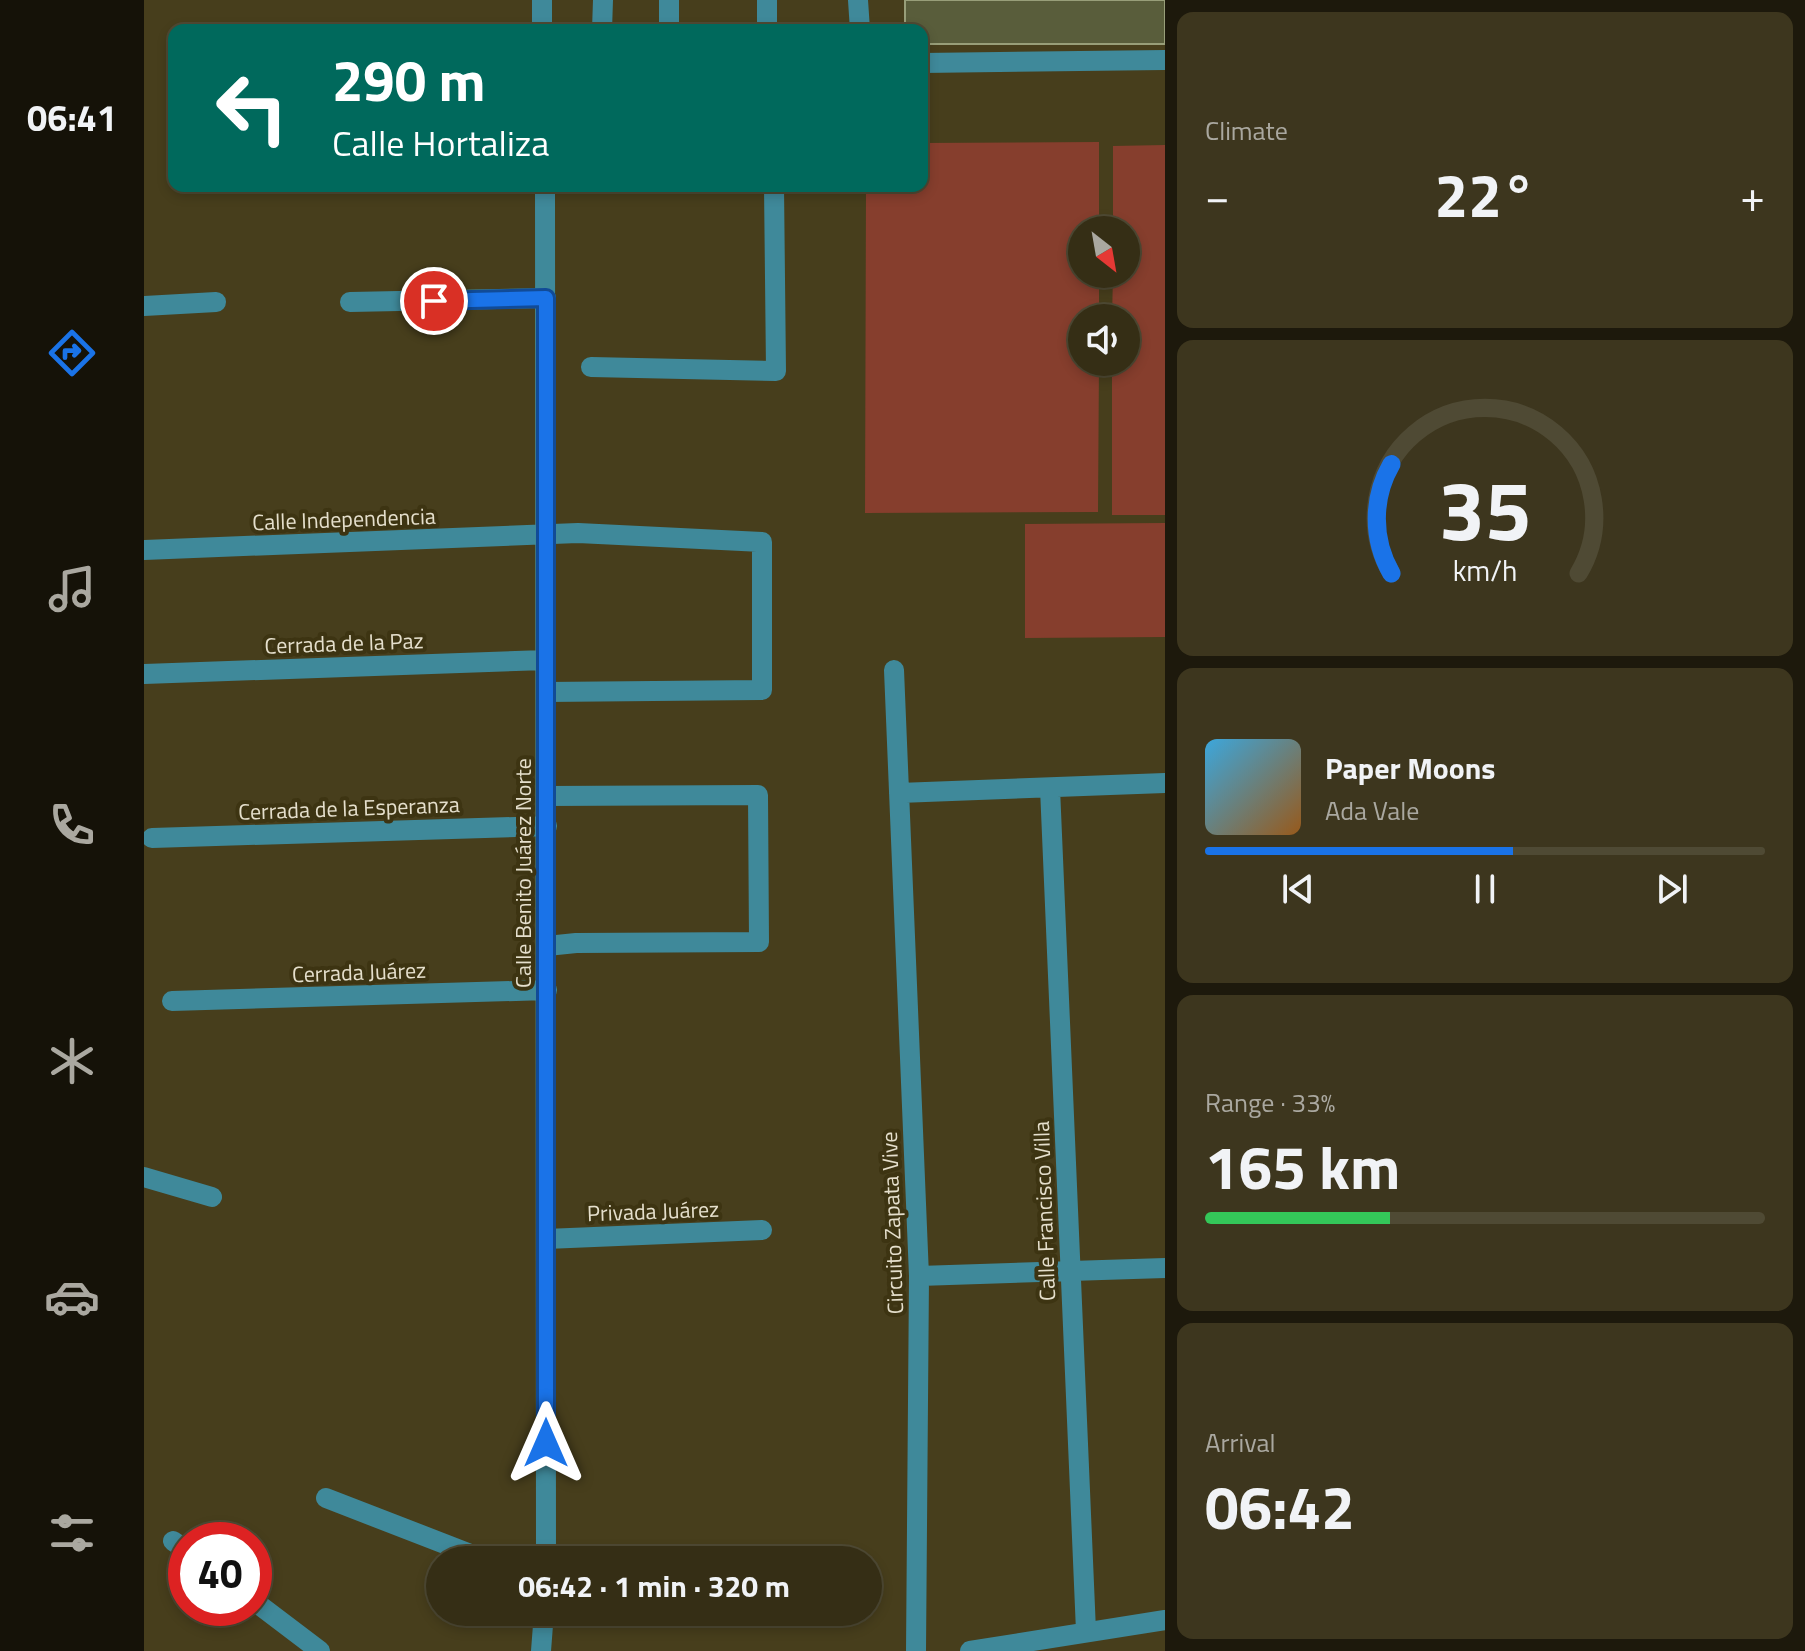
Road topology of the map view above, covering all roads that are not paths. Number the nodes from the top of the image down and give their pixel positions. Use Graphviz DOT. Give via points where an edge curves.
graph roads {
  1 [pos="542,0"];
  2 [pos="603,0"];
  3 [pos="669,0"];
  4 [pos="767,0"];
  5 [pos="858,0"];
  6 [pos="542,24"];
  7 [pos="602,24"];
  8 [pos="669,24"];
  9 [pos="767,24"];
  10 [pos="860,24"];
  11 [pos="1165,60"];
  12 [pos="928,63"];
  13 [pos="545,192"];
  14 [pos="774,192"];
  15 [pos="546,298"];
  16 [pos="216,302"];
  17 [pos="350,302"];
  18 [pos="144,306"];
  19 [pos="591,367"];
  20 [pos="545,536"];
  21 [pos="144,550"];
  22 [pos="545,660"];
  23 [pos="894,670"];
  24 [pos="144,674"];
  25 [pos="546,692"];
  26 [pos="1165,783"];
  27 [pos="1050,788"];
  28 [pos="899,793"];
  29 [pos="547,796"];
  30 [pos="547,826"];
  31 [pos="152,838"];
  32 [pos="547,946"];
  33 [pos="547,990"];
  34 [pos="172,1001"];
  35 [pos="144,1177"];
  36 [pos="212,1197"];
  37 [pos="762,1230"];
  38 [pos="546,1239"];
  39 [pos="1165,1268"];
  40 [pos="1071,1271"];
  41 [pos="919,1276"];
  42 [pos="326,1498"];
  43 [pos="450,1546"];
  44 [pos="546,1546"];
  45 [pos="272,1615"];
  46 [pos="1165,1620"];
  47 [pos="543,1626"];
  48 [pos="1086,1631"];
  49 [pos="320,1651"];
  50 [pos="541,1651"];
  51 [pos="916,1651"];
  52 [pos="970,1651"];
  1 -- 6 [label="street"];
  2 -- 7 [label="street"];
  3 -- 8 [label="street"];
  4 -- 9 [label="street"];
  5 -- 10 [label="street"];
  11 -- 12 [label="street"];
  13 -- 15 [label="street, Calle Benito Juárez Norte"];
  14 -- 19 [label="street" via="776,371"];
  15 -- 17 [label="street"];
  15 -- 20 [label="street, Calle Benito Juárez Norte"];
  16 -- 18 [label="street"];
  20 -- 21 [label="street, Calle Independencia"];
  20 -- 22 [label="street, Calle Benito Juárez Norte"];
  20 -- 25 [label="street, Calle Independencia" via="762,542 762,690"];
  22 -- 24 [label="street, Cerrada de la Paz"];
  22 -- 25 [label="street, Calle Benito Juárez Norte"];
  23 -- 28 [label="street, Circuito Zapata Vive"];
  25 -- 29 [label="street, Calle Benito Juárez Norte"];
  26 -- 27 [label="street"];
  27 -- 28 [label="street"];
  27 -- 40 [label="street, Calle Francisco Villa"];
  28 -- 41 [label="street, Circuito Zapata Vive"];
  29 -- 30 [label="street, Calle Benito Juárez Norte"];
  29 -- 32 [label="street" via="758,795 759,942"];
  30 -- 31 [label="street, Cerrada de la Esperanza"];
  30 -- 32 [label="street, Calle Benito Juárez Norte"];
  32 -- 33 [label="street, Calle Benito Juárez Norte"];
  33 -- 34 [label="street, Cerrada Juárez"];
  33 -- 38 [label="street, Calle Benito Juárez Norte"];
  35 -- 36 [label="street"];
  37 -- 38 [label="street, Privada Juárez"];
  38 -- 44 [label="street, Calle Benito Juárez Norte"];
  39 -- 40 [label="street"];
  40 -- 41 [label="street"];
  40 -- 48 [label="street, Calle Francisco Villa"];
  41 -- 51 [label="street, Circuito Zapata Vive"];
  42 -- 43 [label="street"];
  45 -- 49 [label="street"];
  46 -- 48 [label="street"];
  47 -- 50 [label="street"];
  48 -- 52 [label="street"];
}
